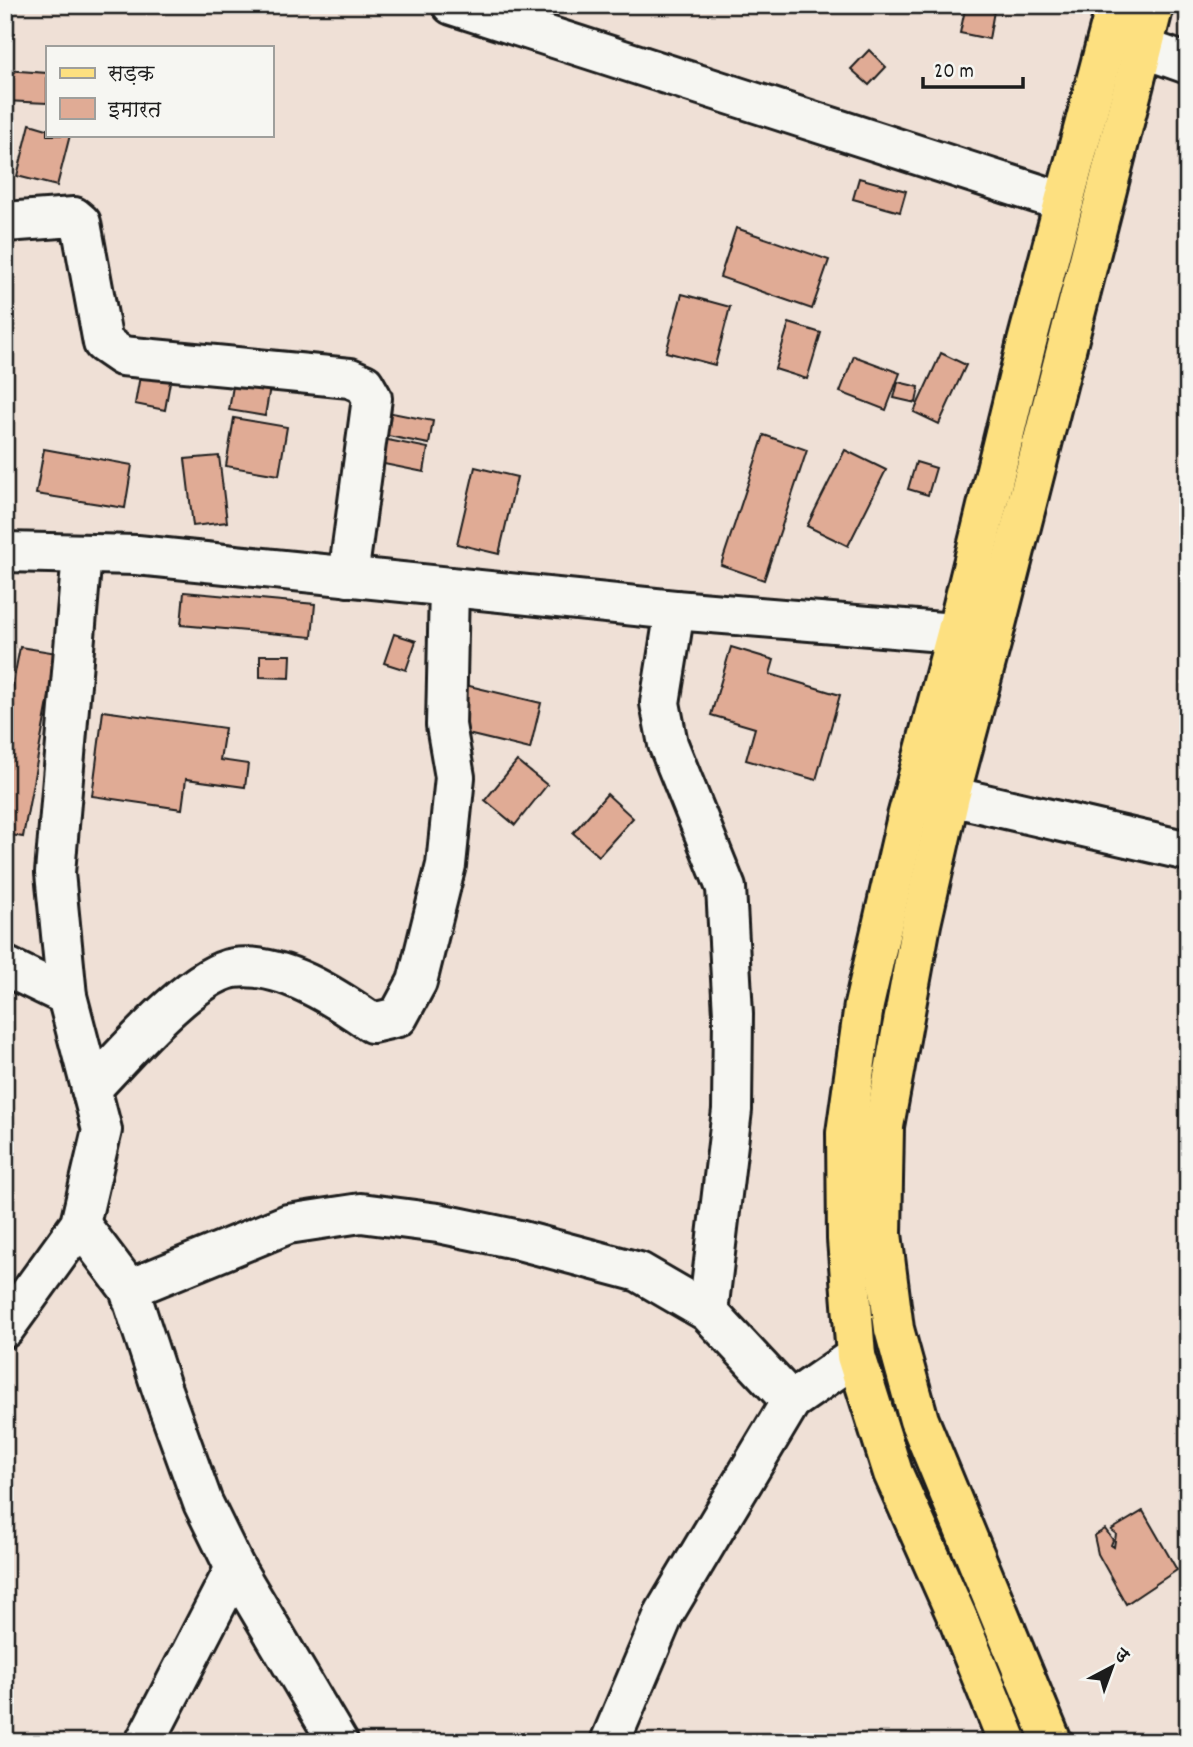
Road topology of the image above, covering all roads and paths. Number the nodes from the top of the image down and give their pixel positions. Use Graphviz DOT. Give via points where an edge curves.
graph roads {
  1 [pos="452,5"];
  2 [pos="1116,5"];
  3 [pos="1154,5"];
  4 [pos="1143,48"];
  5 [pos="1188,64"];
  6 [pos="1064,202"];
  7 [pos="5,222"];
  8 [pos="6,549"];
  9 [pos="82,554"];
  10 [pos="348,577"];
  11 [pos="449,587"];
  12 [pos="675,610"];
  13 [pos="974,635"];
  14 [pos="950,796"];
  15 [pos="1188,851"];
  16 [pos="5,966"];
  17 [pos="67,996"];
  18 [pos="91,1089"];
  19 [pos="80,1224"];
  20 [pos="129,1289"];
  21 [pos="708,1312"];
  22 [pos="5,1328"];
  23 [pos="856,1356"];
  24 [pos="791,1401"];
  25 [pos="235,1568"];
  26 [pos="145,1742"];
  27 [pos="338,1742"];
  28 [pos="610,1742"];
  29 [pos="1008,1742"];
  30 [pos="1052,1742"];
  1 -- 6 [label="street"];
  2 -- 6 [label="main road"];
  3 -- 4 [label="main road"];
  4 -- 5 [label="street"];
  4 -- 13 [label="main road" via="1099,214"];
  6 -- 13 [label="main road" via="1023,355"];
  7 -- 10 [label="street" via="74,217 81,223 103,343 122,356 350,378 365,384 372,398"];
  8 -- 9 [label="street"];
  9 -- 10 [label="street" via="137,555"];
  9 -- 17 [label="street" via="55,873"];
  10 -- 11 [label="street"];
  11 -- 12 [label="street"];
  11 -- 18 [label="street" via="446,725 454,777 446,865 417,982 398,1017 372,1023 299,979 234,968 206,980 170,1009"];
  12 -- 13 [label="street"];
  12 -- 21 [label="street" via="660,703 668,744 726,888 733,1014 732,1111"];
  13 -- 14 [label="main road"];
  13 -- 23 [label="main road" via="907,817 864,1005 846,1133 847,1239"];
  14 -- 15 [label="street"];
  14 -- 30 [label="main road" via="884,1126 882,1234 894,1329 919,1420"];
  16 -- 17 [label="street"];
  17 -- 18 [label="street"];
  18 -- 19 [label="street" via="102,1130"];
  19 -- 20 [label="street"];
  19 -- 22 [label="street"];
  20 -- 21 [label="street" via="288,1224 361,1213 477,1231 639,1272"];
  20 -- 25 [label="street" via="203,1503"];
  21 -- 24 [label="street"];
  23 -- 24 [label="street"];
  23 -- 29 [label="main road" via="893,1473"];
  24 -- 28 [label="street" via="665,1612"];
  25 -- 26 [label="street"];
  25 -- 27 [label="street"];
}
